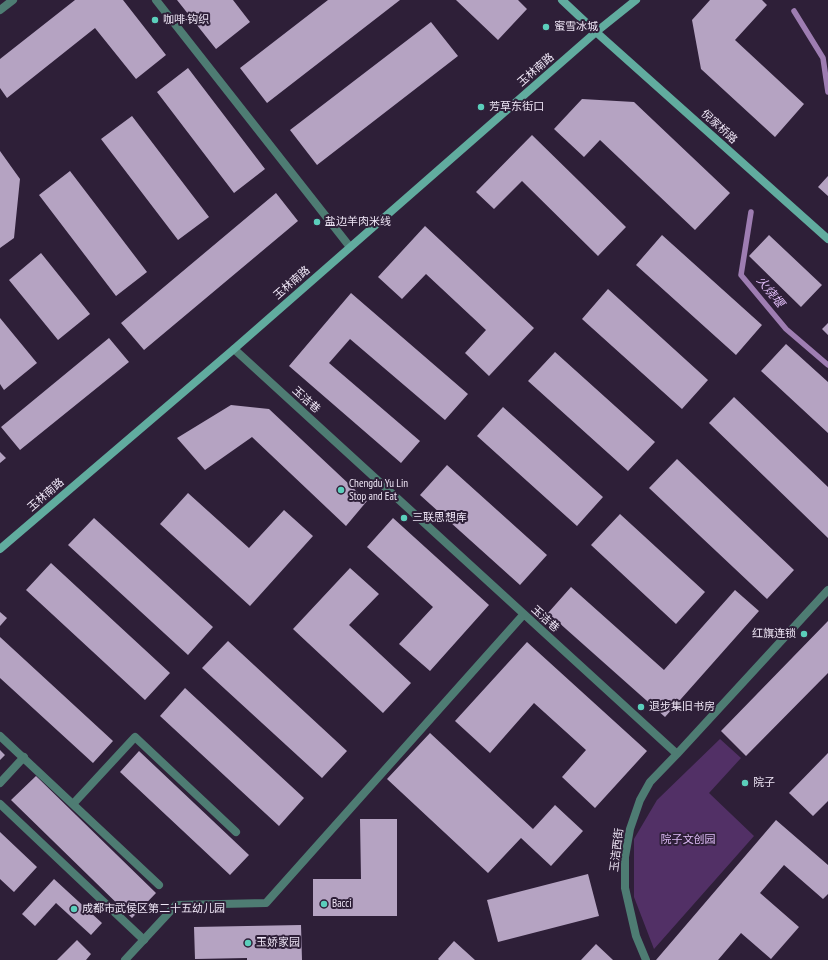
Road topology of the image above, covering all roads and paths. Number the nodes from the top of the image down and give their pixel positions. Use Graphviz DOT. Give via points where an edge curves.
graph roads {
  1 [pos="13,0"];
  2 [pos="156,0"];
  3 [pos="562,0"];
  4 [pos="636,0"];
  5 [pos="0,10"];
  6 [pos="596,32"];
  7 [pos="828,239"];
  8 [pos="350,247"];
  9 [pos="234,349"];
  10 [pos="0,549"];
  11 [pos="828,590"];
  12 [pos="524,614"];
  13 [pos="0,736"];
  14 [pos="677,754"];
  15 [pos="24,758"];
  16 [pos="0,783"];
  17 [pos="0,804"];
  18 [pos="73,804"];
  19 [pos="236,832"];
  20 [pos="159,885"];
  21 [pos="144,940"];
  22 [pos="125,960"];
  23 [pos="646,960"];
  1 -- 5 [label="street"];
  2 -- 8 [label="street"];
  3 -- 6 [label="main road, 倪家桥路"];
  4 -- 6 [label="main road, 玉林南路"];
  6 -- 7 [label="main road, 倪家桥路"];
  6 -- 8 [label="main road, 玉林南路"];
  8 -- 9 [label="main road, 玉林南路"];
  9 -- 10 [label="main road, 玉林南路"];
  9 -- 12 [label="street, 玉洁巷"];
  11 -- 14 [label="street"];
  12 -- 14 [label="street, 玉洁巷"];
  12 -- 21 [label="street" via="266,903 176,905"];
  13 -- 15 [label="street"];
  14 -- 23 [label="street, 玉洁西街" via="650,782 640,800 630,829 625,857 625,888 636,936"];
  15 -- 16 [label="street"];
  15 -- 18 [label="street"];
  17 -- 21 [label="street"];
  18 -- 19 [label="street" via="135,736"];
  18 -- 20 [label="street"];
  21 -- 22 [label="street"];
}
